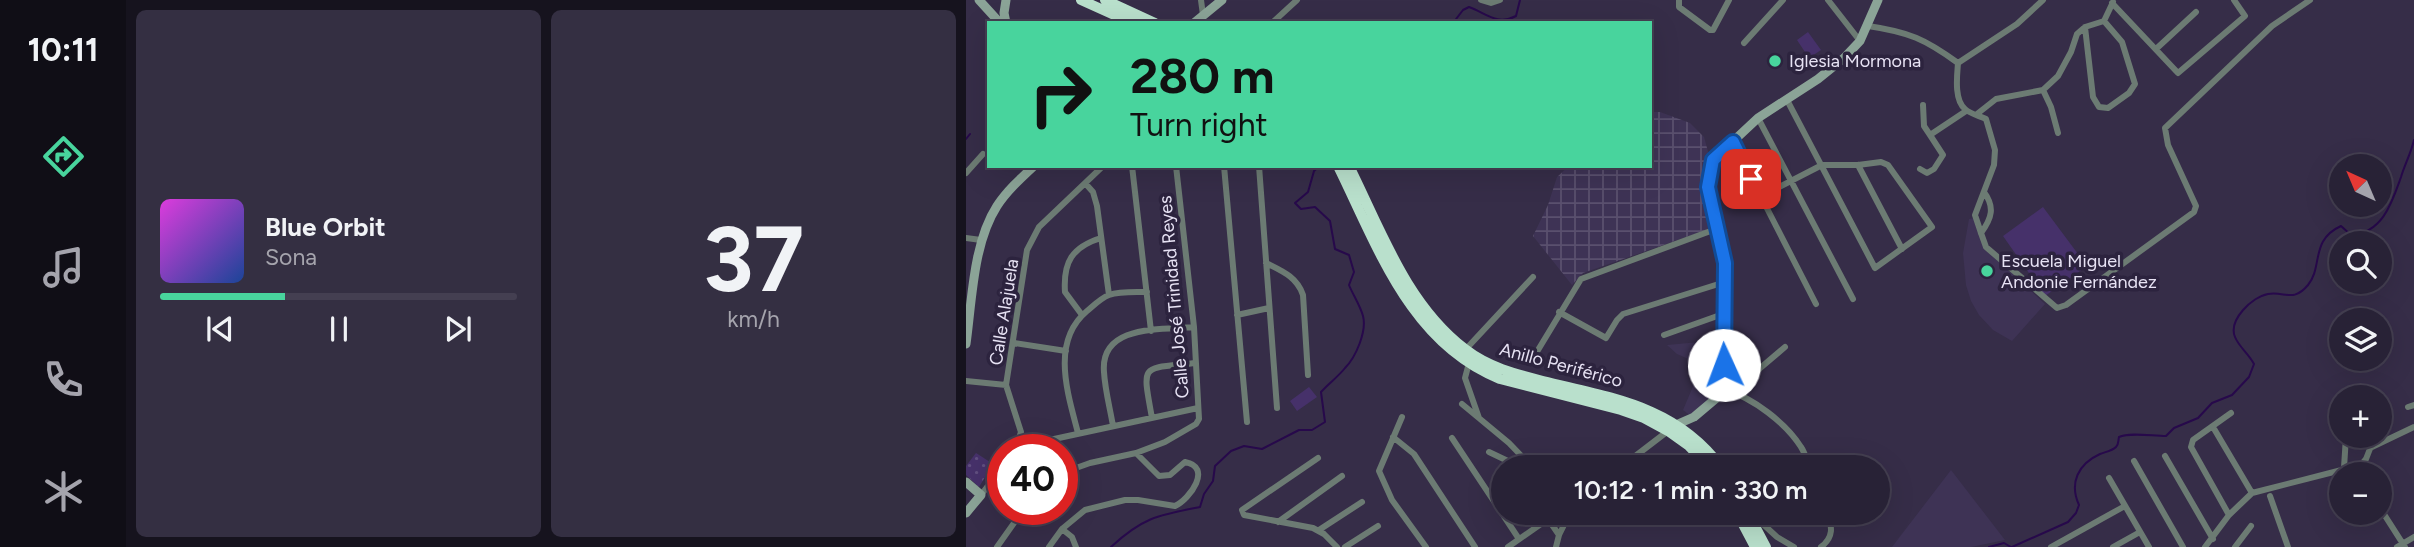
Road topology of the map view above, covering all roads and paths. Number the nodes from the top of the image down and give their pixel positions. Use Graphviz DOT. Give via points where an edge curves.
graph roads {
  1 [pos="979,0"];
  2 [pos="1006,0"];
  3 [pos="1082,0"];
  4 [pos="1105,0"];
  5 [pos="1201,0"];
  6 [pos="1222,0"];
  7 [pos="1297,0"];
  8 [pos="1481,0"];
  9 [pos="1500,0"];
  10 [pos="1679,0"];
  11 [pos="1729,0"];
  12 [pos="1783,0"];
  13 [pos="1828,0"];
  14 [pos="1878,0"];
  15 [pos="2043,0"];
  16 [pos="2234,0"];
  17 [pos="2310,0"];
  18 [pos="2113,2"];
  19 [pos="1114,3"];
  20 [pos="2196,12"];
  21 [pos="1198,19"];
  22 [pos="998,21"];
  23 [pos="1006,21"];
  24 [pos="1128,21"];
  25 [pos="1151,21"];
  26 [pos="1274,21"];
  27 [pos="2104,21"];
  28 [pos="1868,26"];
  29 [pos="2085,27"];
  30 [pos="1860,41"];
  31 [pos="1744,43"];
  32 [pos="2156,49"];
  33 [pos="1958,64"];
  34 [pos="2043,90"];
  35 [pos="1787,100"];
  36 [pos="1923,105"];
  37 [pos="1966,111"];
  38 [pos="1977,114"];
  39 [pos="1758,118"];
  40 [pos="2058,133"];
  41 [pos="1930,135"];
  42 [pos="1733,142"];
  43 [pos="983,155"];
  44 [pos="1822,165"];
  45 [pos="1858,166"];
  46 [pos="1032,168"];
  47 [pos="1101,168"];
  48 [pos="1132,168"];
  49 [pos="1176,168"];
  50 [pos="1224,168"];
  51 [pos="1259,168"];
  52 [pos="1339,168"];
  53 [pos="1350,168"];
  54 [pos="1920,169"];
  55 [pos="966,173"];
  56 [pos="1791,182"];
  57 [pos="1085,183"];
  58 [pos="1983,192"];
  59 [pos="1760,197"];
  60 [pos="1716,229"];
  61 [pos="1981,233"];
  62 [pos="966,238"];
  63 [pos="1101,238"];
  64 [pos="981,240"];
  65 [pos="1902,249"];
  66 [pos="1266,263"];
  67 [pos="1533,276"];
  68 [pos="1725,282"];
  69 [pos="1147,292"];
  70 [pos="1109,295"];
  71 [pos="1853,299"];
  72 [pos="1816,304"];
  73 [pos="1269,308"];
  74 [pos="1559,312"];
  75 [pos="1723,314"];
  76 [pos="1082,315"];
  77 [pos="1237,315"];
  78 [pos="1194,327"];
  79 [pos="1151,331"];
  80 [pos="1664,335"];
  81 [pos="1014,343"];
  82 [pos="966,344"];
  83 [pos="1785,346"];
  84 [pos="1466,349"];
  85 [pos="1066,351"];
  86 [pos="1535,355"];
  87 [pos="1196,363"];
  88 [pos="1469,363"];
  89 [pos="1308,374"];
  90 [pos="966,381"];
  91 [pos="1006,385"];
  92 [pos="1729,391"];
  93 [pos="1462,404"];
  94 [pos="1198,408"];
  95 [pos="1277,408"];
  96 [pos="2231,413"];
  97 [pos="1402,417"];
  98 [pos="1694,417"];
  99 [pos="1152,418"];
  100 [pos="1479,419"];
  101 [pos="1247,422"];
  102 [pos="1114,426"];
  103 [pos="1673,427"];
  104 [pos="2213,427"];
  105 [pos="2414,427"];
  106 [pos="1078,433"];
  107 [pos="1020,434"];
  108 [pos="1074,434"];
  109 [pos="1393,437"];
  110 [pos="2392,437"];
  111 [pos="1452,438"];
  112 [pos="1695,439"];
  113 [pos="1489,452"];
  114 [pos="1136,453"];
  115 [pos="1495,455"];
  116 [pos="1520,455"];
  117 [pos="1637,455"];
  118 [pos="1698,455"];
  119 [pos="1710,455"];
  120 [pos="1805,455"];
  121 [pos="2165,456"];
  122 [pos="1318,458"];
  123 [pos="2134,461"];
  124 [pos="1078,467"];
  125 [pos="2329,472"];
  126 [pos="1342,477"];
  127 [pos="2109,478"];
  128 [pos="966,482"];
  129 [pos="987,487"];
  130 [pos="2252,493"];
  131 [pos="981,495"];
  132 [pos="2270,496"];
  133 [pos="1362,502"];
  134 [pos="2125,506"];
  135 [pos="966,513"];
  136 [pos="2229,515"];
  137 [pos="1278,522"];
  138 [pos="1013,525"];
  139 [pos="1535,525"];
  140 [pos="1552,525"];
  141 [pos="1563,525"];
  142 [pos="1741,525"];
  143 [pos="1743,525"];
  144 [pos="1756,525"];
  145 [pos="1764,525"];
  146 [pos="1831,525"];
  147 [pos="2390,525"];
  148 [pos="1378,526"];
  149 [pos="2251,526"];
  150 [pos="1062,530"];
  151 [pos="1319,530"];
  152 [pos="2140,532"];
  153 [pos="1559,535"];
  154 [pos="2414,537"];
  155 [pos="1519,539"];
  156 [pos="2213,539"];
  157 [pos="2242,539"];
  158 [pos="1555,546"];
  159 [pos="2402,546"];
  160 [pos="997,547"];
  161 [pos="1049,547"];
  162 [pos="1076,547"];
  163 [pos="1337,547"];
  164 [pos="1345,547"];
  165 [pos="1426,547"];
  166 [pos="1475,547"];
  167 [pos="1508,547"];
  168 [pos="1747,547"];
  169 [pos="1755,547"];
  170 [pos="1766,547"];
  171 [pos="1794,547"];
  172 [pos="1821,547"];
  173 [pos="2050,547"];
  174 [pos="2113,547"];
  175 [pos="2149,547"];
  176 [pos="2183,547"];
  177 [pos="2205,547"];
  178 [pos="2235,547"];
  179 [pos="2245,547"];
  180 [pos="2288,547"];
  1 -- 22 [label="street"];
  2 -- 23 [label="street"];
  3 -- 24 [label="highway"];
  4 -- 19 [label="highway"];
  5 -- 21 [label="street"];
  6 -- 21 [label="street"];
  7 -- 26 [label="street"];
  8 -- 9 [label="street"];
  10 -- 11 [label="street" via="1679,7 1710,30"];
  12 -- 31 [label="street"];
  13 -- 30 [label="street"];
  14 -- 28 [label="street"];
  15 -- 33 [label="street" via="2017,24"];
  16 -- 32 [label="street" via="2245,16 2178,73"];
  17 -- 61 [label="street" via="2272,26 2165,128 2196,206 2194,212 2066,305 2057,308 1986,247"];
  18 -- 27 [label="street"];
  18 -- 32 [label="street"];
  19 -- 25 [label="highway"];
  20 -- 32 [label="street"];
  27 -- 29 [label="street"];
  27 -- 29 [label="street" via="2122,42 2135,84 2108,108 2099,107 2093,97"];
  28 -- 30 [label="street"];
  28 -- 33 [label="street" via="1904,31"];
  29 -- 34 [label="street" via="2077,34 2058,76"];
  30 -- 35 [label="street"];
  33 -- 37 [label="street" via="1960,103"];
  34 -- 38 [label="street" via="1996,99"];
  34 -- 40 [label="street"];
  35 -- 39 [label="street"];
  35 -- 44 [label="street"];
  36 -- 41 [label="street" via="1924,126"];
  37 -- 38 [label="street"];
  37 -- 41 [label="street"];
  38 -- 58 [label="street" via="1986,119 1995,150"];
  39 -- 42 [label="street"];
  39 -- 56 [label="street"];
  41 -- 54 [label="street" via="1944,155 1934,169 1927,173"];
  42 -- 59 [label="street"];
  42 -- 60 [label="street" via="1713,160 1709,173"];
  43 -- 55 [label="street"];
  44 -- 45 [label="street"];
  44 -- 56 [label="street"];
  44 -- 65 [label="street" via="1875,268"];
  45 -- 65 [label="street"];
  45 -- 65 [label="street" via="1888,165 1932,224"];
  46 -- 64 [label="street" via="997,206"];
  47 -- 57 [label="street, Calle Alajuela"];
  48 -- 69 [label="street"];
  49 -- 78 [label="street, Calle José Trinidad Reyes"];
  50 -- 77 [label="street"];
  51 -- 66 [label="street"];
  52 -- 88 [label="highway, Anillo Periférico" via="1401,293 1434,335"];
  53 -- 84 [label="highway, Anillo Periférico" via="1408,286 1441,328"];
  56 -- 59 [label="street"];
  56 -- 71 [label="street"];
  57 -- 63 [label="street" via="1093,192"];
  57 -- 81 [label="street, Calle Alajuela" via="1032,238"];
  58 -- 61 [label="street" via="1975,215"];
  58 -- 61 [label="street" via="1992,211"];
  59 -- 72 [label="street"];
  60 -- 68 [label="street"];
  60 -- 74 [label="street" via="1586,275"];
  62 -- 64 [label="street"];
  63 -- 70 [label="street"];
  63 -- 76 [label="street" via="1082,245 1068,262 1065,292"];
  64 -- 82 [label="street"];
  66 -- 73 [label="street"];
  66 -- 89 [label="street" via="1285,272 1303,295"];
  67 -- 84 [label="street"];
  68 -- 74 [label="street" via="1623,314 1606,338"];
  68 -- 75 [label="street"];
  69 -- 70 [label="street"];
  69 -- 79 [label="street"];
  70 -- 76 [label="street"];
  73 -- 77 [label="street"];
  73 -- 95 [label="street"];
  74 -- 86 [label="street"];
  75 -- 80 [label="street"];
  75 -- 92 [label="street"];
  76 -- 85 [label="street" via="1073,326"];
  77 -- 101 [label="street"];
  78 -- 79 [label="street"];
  78 -- 87 [label="street, Calle José Trinidad Reyes"];
  79 -- 102 [label="street" via="1125,335 1106,353 1104,372"];
  81 -- 85 [label="street"];
  81 -- 91 [label="street, Calle Alajuela"];
  83 -- 92 [label="street"];
  84 -- 103 [label="highway, Anillo Periférico" via="1514,374 1648,409"];
  85 -- 106 [label="street" via="1066,387"];
  87 -- 94 [label="street, Calle José Trinidad Reyes"];
  87 -- 99 [label="street" via="1155,367 1148,372 1145,379"];
  88 -- 100 [label="street" via="1465,378"];
  88 -- 103 [label="highway, Anillo Periférico" via="1500,379"];
  90 -- 91 [label="street"];
  91 -- 107 [label="street, Calle Alajuela"];
  92 -- 98 [label="street"];
  92 -- 120 [label="street" via="1774,418"];
  93 -- 100 [label="street"];
  94 -- 99 [label="street"];
  94 -- 114 [label="street, Calle José Trinidad Reyes" via="1196,424"];
  96 -- 104 [label="street"];
  97 -- 109 [label="street"];
  98 -- 103 [label="street"];
  98 -- 112 [label="street" via="1691,432"];
  99 -- 102 [label="street"];
  100 -- 116 [label="street"];
  102 -- 106 [label="street"];
  103 -- 112 [label="highway, Anillo Periférico"];
  103 -- 117 [label="street"];
  103 -- 118 [label="highway, Anillo Periférico"];
  104 -- 130 [label="street"];
  104 -- 136 [label="street" via="2193,440 2191,447"];
  105 -- 110 [label="street"];
  106 -- 108 [label="street"];
  109 -- 165 [label="street" via="1379,471 1392,500"];
  109 -- 166 [label="street" via="1414,454"];
  111 -- 155 [label="street"];
  112 -- 119 [label="highway, Anillo Periférico"];
  113 -- 115 [label="street"];
  114 -- 124 [label="street"];
  114 -- 150 [label="street" via="1163,477 1185,462 1192,464 1199,474 1188,497 1175,506 1125,500 1085,510"];
  121 -- 156 [label="street"];
  122 -- 137 [label="street" via="1242,510 1244,515"];
  123 -- 176 [label="street"];
  125 -- 130 [label="street"];
  126 -- 137 [label="street"];
  127 -- 134 [label="street"];
  128 -- 131 [label="street"];
  129 -- 131 [label="street"];
  130 -- 136 [label="street"];
  131 -- 135 [label="street"];
  132 -- 180 [label="street"];
  133 -- 151 [label="street"];
  134 -- 152 [label="street"];
  134 -- 173 [label="street"];
  136 -- 156 [label="street"];
  137 -- 151 [label="street"];
  138 -- 160 [label="street"];
  139 -- 155 [label="street"];
  140 -- 153 [label="street"];
  141 -- 153 [label="street"];
  142 -- 168 [label="highway"];
  143 -- 169 [label="highway"];
  144 -- 170 [label="highway"];
  145 -- 171 [label="street"];
  146 -- 172 [label="street" via="1831,536"];
  147 -- 159 [label="street"];
  148 -- 164 [label="street"];
  149 -- 157 [label="street"];
  150 -- 161 [label="street"];
  150 -- 162 [label="street"];
  151 -- 163 [label="street"];
  152 -- 174 [label="street"];
  152 -- 175 [label="street"];
  153 -- 158 [label="street"];
  154 -- 159 [label="street"];
  155 -- 167 [label="street"];
  156 -- 177 [label="street"];
  157 -- 178 [label="street"];
  157 -- 179 [label="street"];
}
